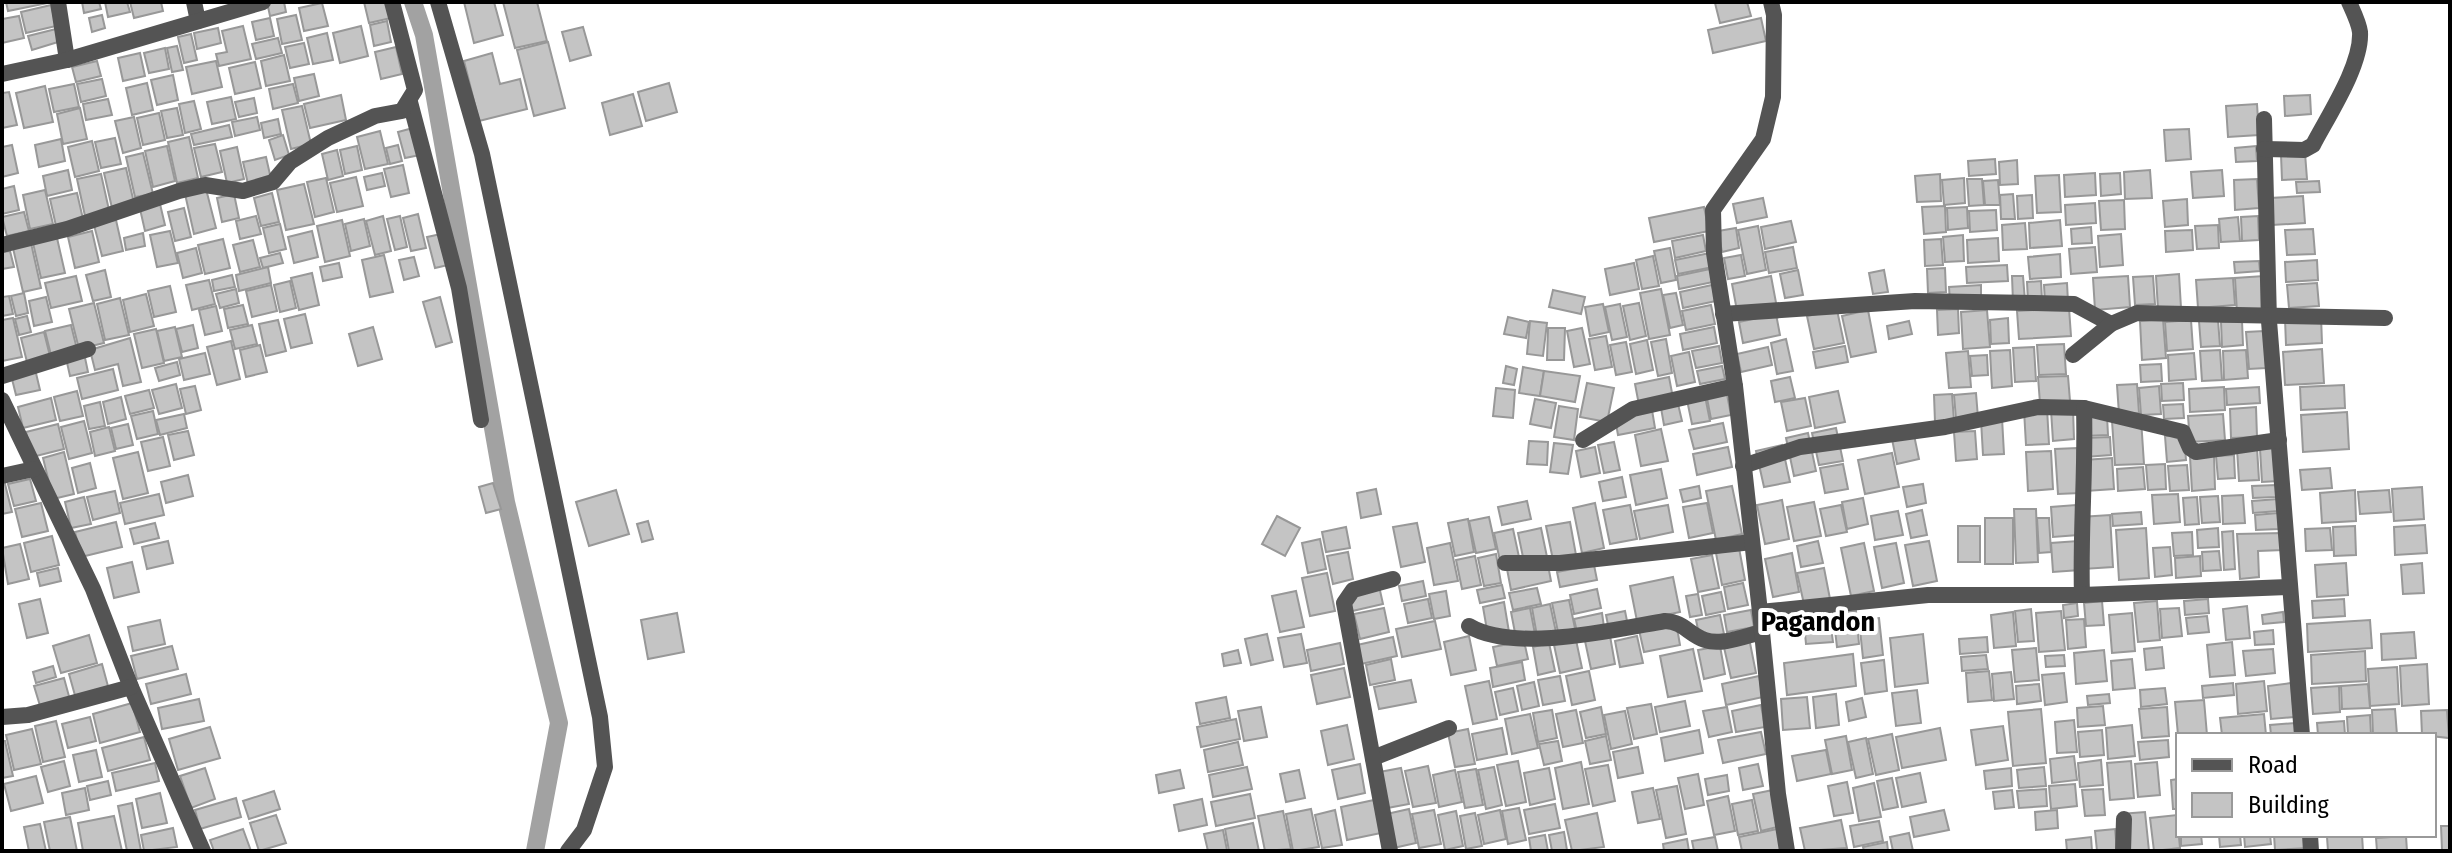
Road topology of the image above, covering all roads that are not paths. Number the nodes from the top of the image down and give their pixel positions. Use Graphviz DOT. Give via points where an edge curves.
graph roads {
  1 [pos="58,2"];
  2 [pos="194,2"];
  3 [pos="263,2"];
  4 [pos="392,2"];
  5 [pos="438,2"];
  6 [pos="1771,2"];
  7 [pos="2349,2"];
  8 [pos="198,21"];
  9 [pos="67,60"];
  10 [pos="2,74"];
  11 [pos="410,102"];
  12 [pos="2264,119"];
  13 [pos="2264,149"];
  14 [pos="2,245"];
  15 [pos="1723,314"];
  16 [pos="2269,315"];
  17 [pos="2385,318"];
  18 [pos="2111,324"];
  19 [pos="88,349"];
  20 [pos="2073,355"];
  21 [pos="2,376"];
  22 [pos="1735,386"];
  23 [pos="2,400"];
  24 [pos="2084,408"];
  25 [pos="481,420"];
  26 [pos="1583,440"];
  27 [pos="2279,440"];
  28 [pos="1743,466"];
  29 [pos="34,469"];
  30 [pos="2,476"];
  31 [pos="1752,542"];
  32 [pos="1505,563"];
  33 [pos="1393,579"];
  34 [pos="2290,587"];
  35 [pos="2082,595"];
  36 [pos="1760,612"];
  37 [pos="1469,626"];
  38 [pos="1762,632"];
  39 [pos="131,687"];
  40 [pos="2,717"];
  41 [pos="1449,728"];
  42 [pos="2302,733"];
  43 [pos="1373,758"];
  44 [pos="2124,819"];
  45 [pos="203,851"];
  46 [pos="568,851"];
  47 [pos="1390,851"];
  48 [pos="1787,851"];
  49 [pos="2123,851"];
  1 -- 9 [label="street"];
  2 -- 8 [label="street"];
  3 -- 8 [label="street"];
  4 -- 11 [label="street" via="415,90"];
  5 -- 46 [label="street" via="482,154 600,717 605,767 584,830"];
  6 -- 15 [label="street" via="1773,97 1763,139 1713,210"];
  7 -- 13 [label="street" via="2360,32 2358,44 2350,72 2313,145 2304,150"];
  8 -- 9 [label="street"];
  9 -- 10 [label="street"];
  11 -- 14 [label="street" via="402,111 375,116 328,138 290,162 273,182 243,191 205,185 179,191"];
  11 -- 25 [label="street" via="459,288"];
  12 -- 13 [label="street"];
  13 -- 16 [label="street"];
  15 -- 18 [label="street" via="1915,301 2074,304"];
  15 -- 22 [label="street"];
  16 -- 17 [label="street"];
  16 -- 18 [label="street" via="2150,312"];
  16 -- 27 [label="street"];
  18 -- 20 [label="street"];
  19 -- 21 [label="street"];
  22 -- 26 [label="street" via="1633,409"];
  22 -- 28 [label="street"];
  23 -- 29 [label="street"];
  24 -- 27 [label="street" via="2183,432 2196,452"];
  24 -- 28 [label="street" via="2038,407 1945,427 1800,447"];
  24 -- 35 [label="street"];
  27 -- 34 [label="street"];
  28 -- 31 [label="street"];
  29 -- 30 [label="street"];
  29 -- 39 [label="street" via="93,589"];
  31 -- 32 [label="street" via="1560,563"];
  31 -- 36 [label="street"];
  33 -- 43 [label="street" via="1353,590 1344,603"];
  34 -- 35 [label="street"];
  34 -- 42 [label="street"];
  35 -- 36 [label="street" via="1928,595"];
  36 -- 38 [label="street"];
  37 -- 38 [label="street" via="1493,637 1579,636 1665,621 1680,622 1715,642"];
  38 -- 48 [label="street"];
  39 -- 40 [label="street"];
  39 -- 45 [label="street"];
  41 -- 43 [label="street"];
  43 -- 47 [label="street"];
  44 -- 49 [label="street"];
}
